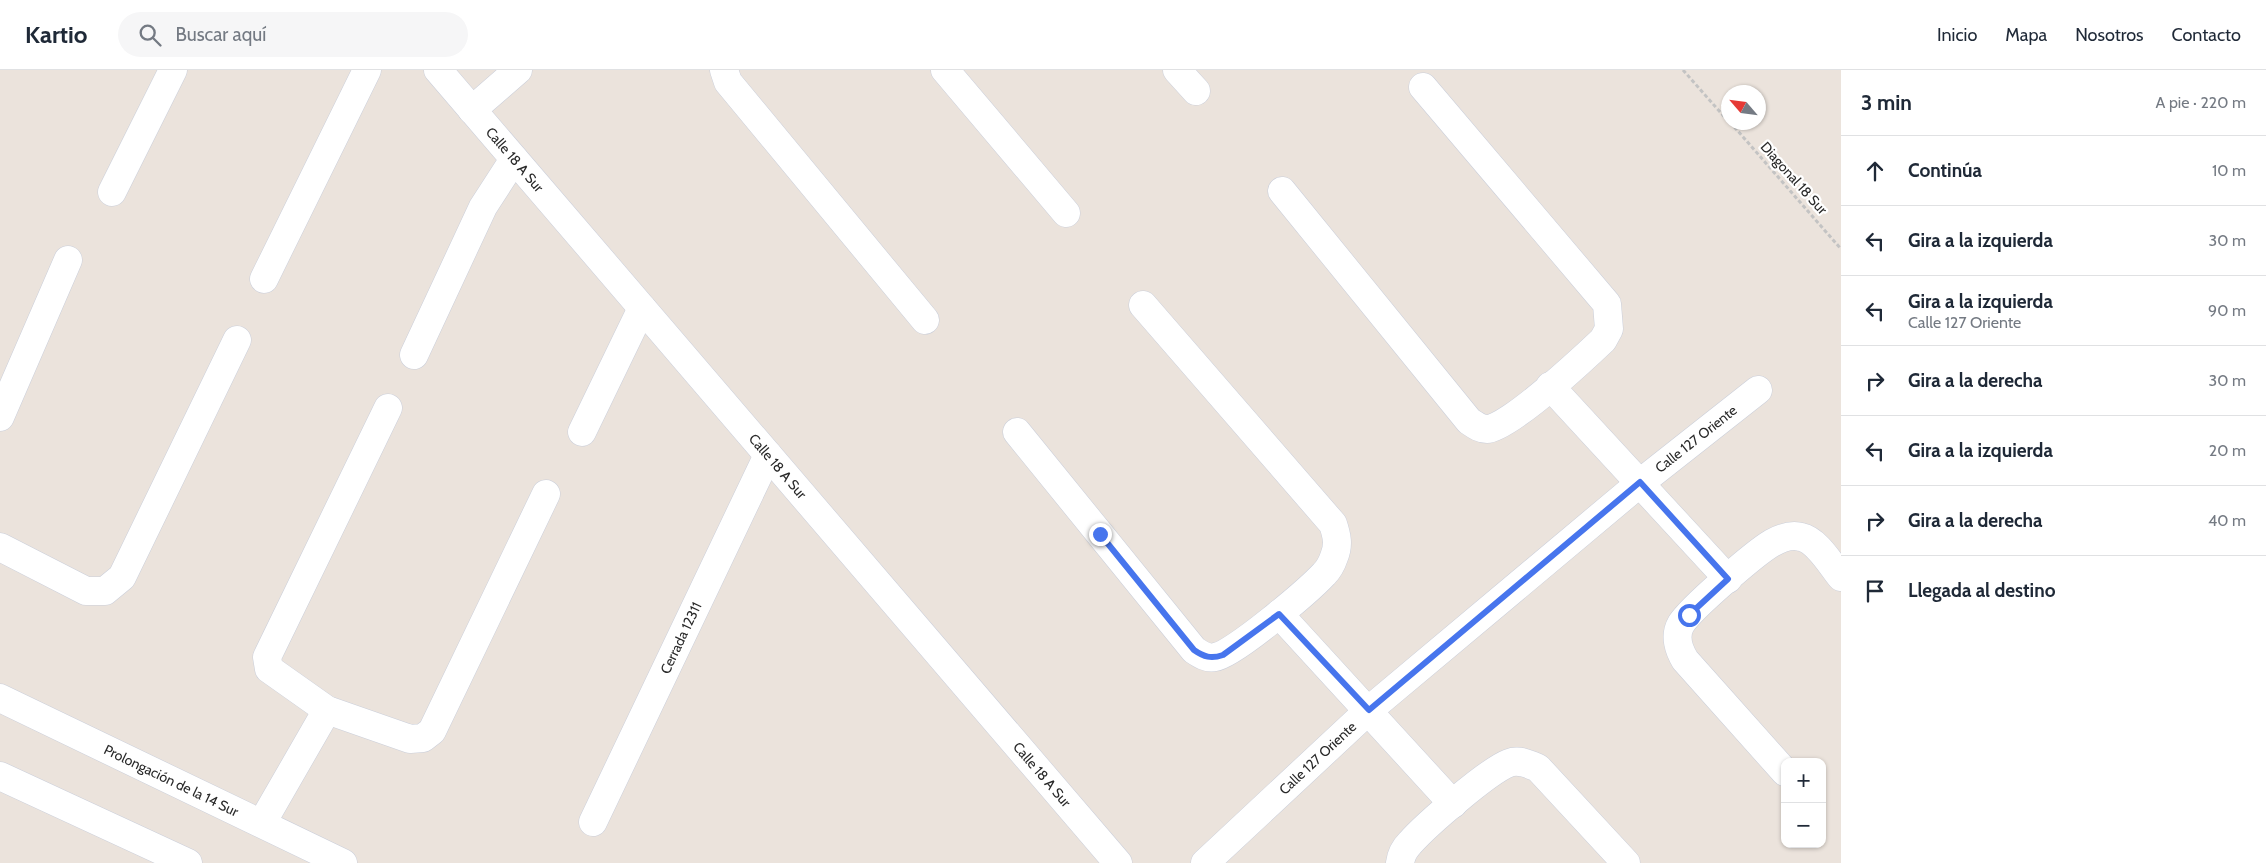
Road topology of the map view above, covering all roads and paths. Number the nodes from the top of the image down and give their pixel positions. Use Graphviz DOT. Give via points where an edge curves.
graph roads {
  1 [pos="173,70"];
  2 [pos="367,70"];
  3 [pos="438,70"];
  4 [pos="518,70"];
  5 [pos="724,70"];
  6 [pos="945,70"];
  7 [pos="1178,70"];
  8 [pos="1682,70"];
  9 [pos="1423,86"];
  10 [pos="1196,91"];
  11 [pos="472,110"];
  12 [pos="1721,113"];
  13 [pos="1736,130"];
  14 [pos="514,159"];
  15 [pos="1282,191"];
  16 [pos="112,192"];
  17 [pos="1066,213"];
  18 [pos="1841,249"];
  19 [pos="68,260"];
  20 [pos="264,279"];
  21 [pos="1143,305"];
  22 [pos="642,308"];
  23 [pos="925,320"];
  24 [pos="237,340"];
  25 [pos="414,355"];
  26 [pos="1550,386"];
  27 [pos="1758,390"];
  28 [pos="388,408"];
  29 [pos="0,417"];
  30 [pos="582,432"];
  31 [pos="1017,432"];
  32 [pos="768,455"];
  33 [pos="1640,482"];
  34 [pos="546,494"];
  35 [pos="1,552"];
  36 [pos="1841,577"];
  37 [pos="1728,579"];
  38 [pos="1279,614"];
  39 [pos="0,698"];
  40 [pos="328,710"];
  41 [pos="1369,710"];
  42 [pos="1781,768"];
  43 [pos="0,776"];
  44 [pos="1453,804"];
  45 [pos="593,822"];
  46 [pos="262,823"];
  47 [pos="188,863"];
  48 [pos="343,863"];
  49 [pos="1118,863"];
  50 [pos="1204,863"];
  51 [pos="1400,863"];
  52 [pos="1626,863"];
  1 -- 16 [label="street"];
  2 -- 20 [label="street"];
  3 -- 11 [label="street, Calle 18 A Sur"];
  4 -- 11 [label="street"];
  5 -- 23 [label="street" via="728,82"];
  6 -- 17 [label="street"];
  7 -- 10 [label="street"];
  8 -- 12 [label="path, Diagonal 18 Sur"];
  9 -- 26 [label="street" via="1607,304 1609,329 1603,340"];
  11 -- 14 [label="street, Calle 18 A Sur"];
  13 -- 18 [label="path, Diagonal 18 Sur"];
  14 -- 22 [label="street, Calle 18 A Sur"];
  14 -- 25 [label="street" via="483,207"];
  15 -- 26 [label="street" via="1469,421 1488,429 1498,426"];
  19 -- 29 [label="street"];
  21 -- 38 [label="street" via="1332,524 1338,538 1335,556 1326,573"];
  22 -- 30 [label="street"];
  22 -- 32 [label="street, Calle 18 A Sur"];
  24 -- 35 [label="street" via="122,576 105,591 86,591"];
  26 -- 33 [label="street"];
  27 -- 33 [label="street, Calle 127 Oriente"];
  28 -- 40 [label="street" via="267,657 269,669"];
  31 -- 38 [label="street" via="1194,650 1213,658 1223,655"];
  32 -- 45 [label="street, Cerrada 12311"];
  32 -- 49 [label="street, Calle 18 A Sur"];
  33 -- 37 [label="street"];
  33 -- 41 [label="street, Calle 127 Oriente"];
  34 -- 40 [label="street" via="432,731 423,738 410,738"];
  36 -- 37 [label="street" via="1812,542 1794,536 1772,543"];
  37 -- 42 [label="street" via="1680,625 1679,650"];
  38 -- 41 [label="street"];
  39 -- 46 [label="street, Prolongación de la 14 Sur"];
  40 -- 46 [label="street"];
  41 -- 44 [label="street"];
  41 -- 50 [label="street, Calle 127 Oriente"];
  43 -- 47 [label="street"];
  44 -- 51 [label="street" via="1409,843"];
  44 -- 52 [label="street" via="1500,767 1522,761 1538,768"];
  46 -- 48 [label="street, Prolongación de la 14 Sur"];
}
